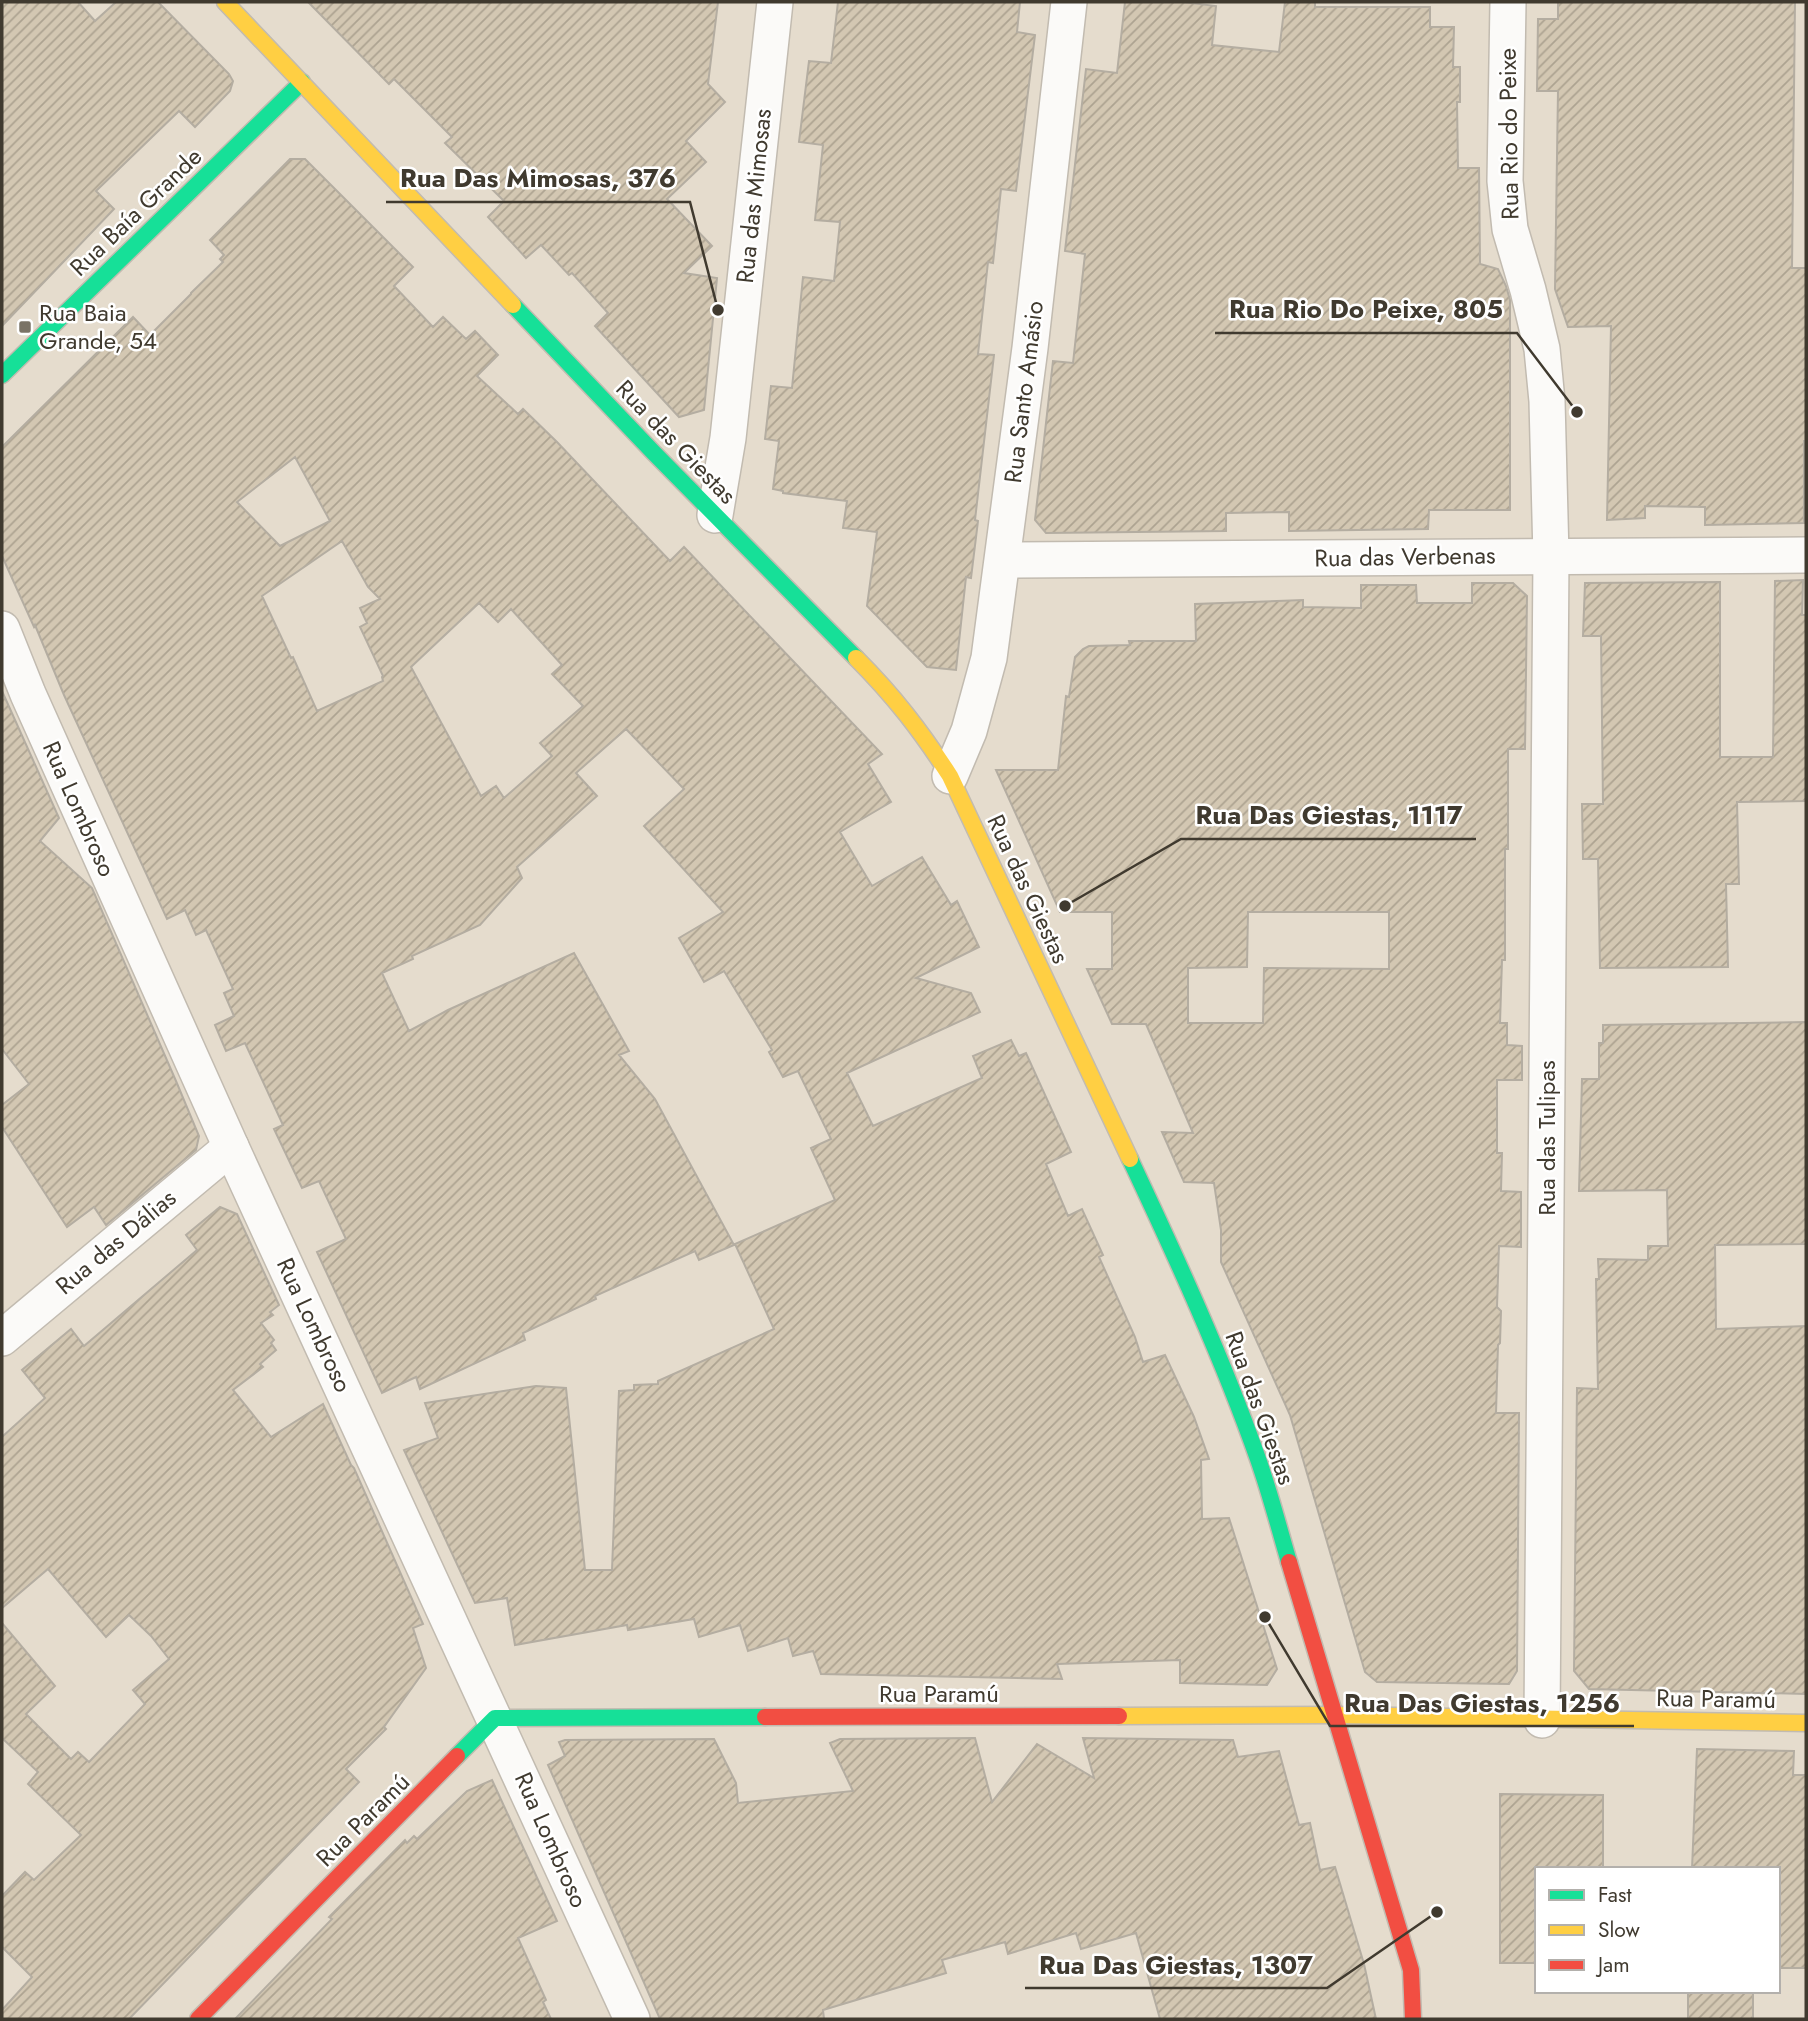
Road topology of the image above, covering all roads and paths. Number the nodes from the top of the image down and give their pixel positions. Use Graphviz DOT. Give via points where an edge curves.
graph roads {
  1 [pos="225,2"];
  2 [pos="775,2"];
  3 [pos="1069,2"];
  4 [pos="1508,2"];
  5 [pos="303,82"];
  6 [pos="2,375"];
  7 [pos="715,515"];
  8 [pos="1806,555"];
  9 [pos="1551,556"];
  10 [pos="1003,560"];
  11 [pos="2,629"];
  12 [pos="950,776"];
  13 [pos="231,1147"];
  14 [pos="2,1338"];
  15 [pos="1335,1716"];
  16 [pos="495,1718"];
  17 [pos="1542,1720"];
  18 [pos="1806,1723"];
  19 [pos="198,2019"];
  20 [pos="632,2019"];
  21 [pos="1413,2019"];
  1 -- 5 [label="main road, Rua das Giestas"];
  2 -- 7 [label="street, Rua das Mimosas" via="728,438"];
  3 -- 10 [label="street, Rua Santo Amásio"];
  4 -- 9 [label="street, Rua Rio do Peixe" via="1505,181 1510,229 1542,349 1548,401"];
  5 -- 6 [label="main road, Rua Baía Grande"];
  5 -- 7 [label="main road, Rua das Giestas"];
  7 -- 12 [label="main road, Rua das Giestas" via="883,685"];
  8 -- 9 [label="street, Rua das Verbenas"];
  9 -- 10 [label="street, Rua das Verbenas"];
  9 -- 17 [label="street, Rua das Tulipas"];
  10 -- 12 [label="street, Rua Santo Amásio" via="983,684"];
  11 -- 13 [label="street, Rua Lombroso"];
  12 -- 15 [label="main road, Rua das Giestas" via="1171,1247 1230,1385 1259,1461"];
  13 -- 14 [label="street, Rua das Dálias"];
  13 -- 16 [label="street, Rua Lombroso"];
  15 -- 16 [label="main road, Rua Paramú"];
  15 -- 17 [label="main road, Rua Paramú"];
  15 -- 21 [label="main road, Rua das Giestas" via="1412,1970"];
  16 -- 19 [label="main road, Rua Paramú"];
  16 -- 20 [label="street, Rua Lombroso"];
  17 -- 18 [label="main road, Rua Paramú"];
}
